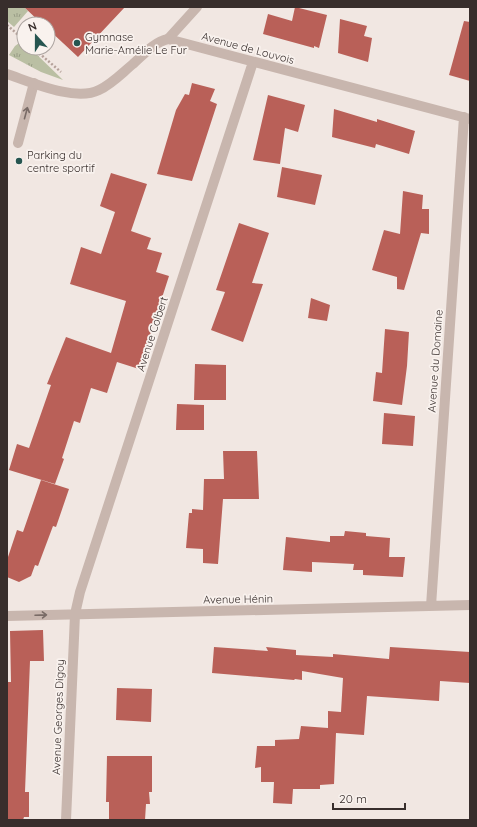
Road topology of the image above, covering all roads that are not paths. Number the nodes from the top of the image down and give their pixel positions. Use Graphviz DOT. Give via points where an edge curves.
graph roads {
  1 [pos="197,7"];
  2 [pos="168,39"];
  3 [pos="253,62"];
  4 [pos="7,74"];
  5 [pos="34,83"];
  6 [pos="467,118"];
  7 [pos="18,144"];
  8 [pos="470,605"];
  9 [pos="430,606"];
  10 [pos="75,614"];
  11 [pos="7,616"];
  12 [pos="66,820"];
  1 -- 2 [label="street"];
  2 -- 3 [label="street, Avenue de Louvois"];
  2 -- 5 [label="street" via="157,43 98,91 72,93"];
  3 -- 6 [label="street, Avenue de Louvois"];
  3 -- 10 [label="street, Avenue Colbert" via="82,584"];
  4 -- 5 [label="street"];
  7 -- 5 [label="street, one-way"];
  6 -- 9 [label="street, Avenue du Domaine"];
  8 -- 9 [label="street, Avenue Hénin"];
  9 -- 10 [label="street, Avenue Hénin"];
  11 -- 10 [label="street, Avenue Hénin, one-way"];
  10 -- 12 [label="street, Avenue Georges Digoy"];
}
